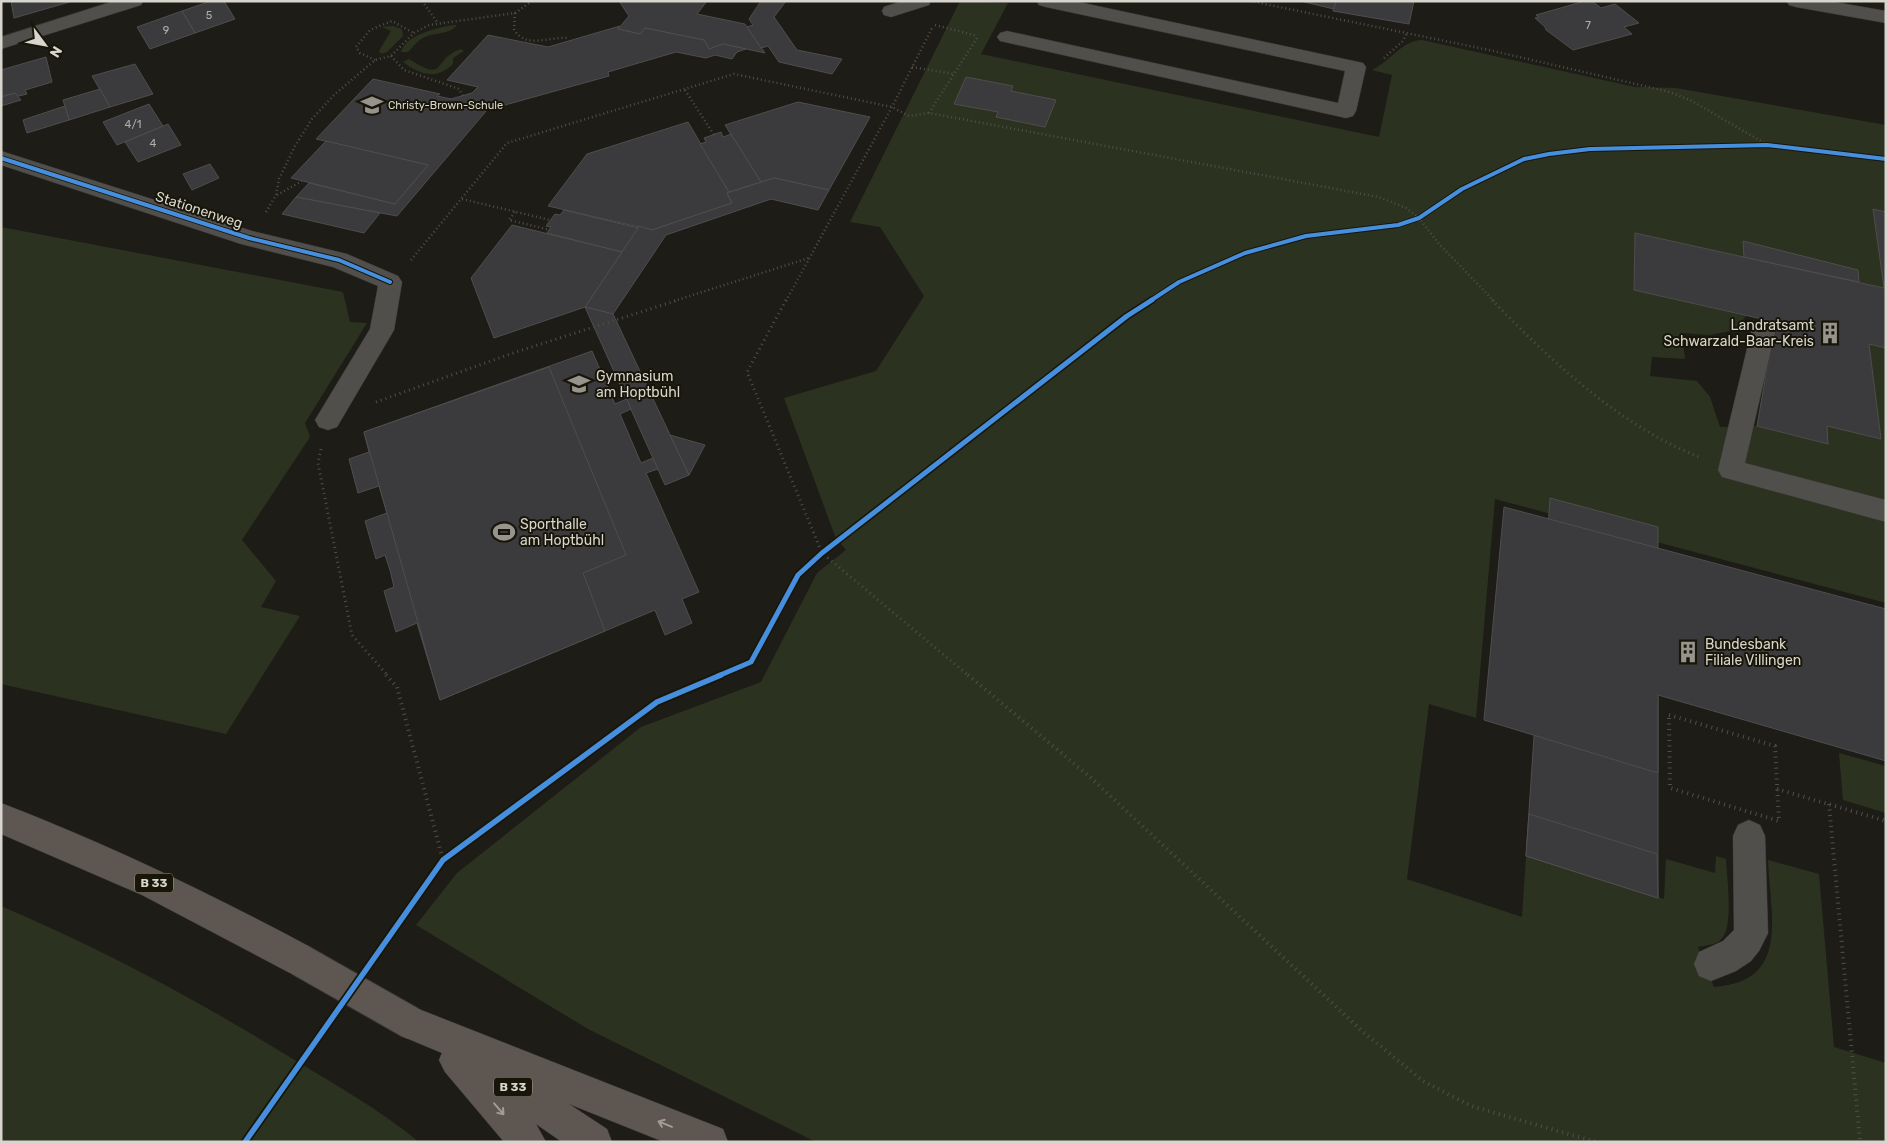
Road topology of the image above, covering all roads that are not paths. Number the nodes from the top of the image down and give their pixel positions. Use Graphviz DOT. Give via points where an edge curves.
graph roads {
  1 [pos="134,1"];
  2 [pos="922,1"];
  3 [pos="1046,1"];
  4 [pos="1796,1"];
  5 [pos="891,10"];
  6 [pos="1886,18"];
  7 [pos="1007,38"];
  8 [pos="1,43"];
  9 [pos="1,158"];
  10 [pos="1764,328"];
  11 [pos="328,420"];
  12 [pos="1886,511"];
  13 [pos="1,818"];
  14 [pos="1749,836"];
  15 [pos="1711,964"];
  16 [pos="422,1028"];
  17 [pos="528,1142"];
  18 [pos="594,1142"];
  19 [pos="710,1142"];
  1 -- 8 [label="street"];
  2 -- 5 [label="street"];
  3 -- 7 [label="street" via="1356,67 1346,111"];
  4 -- 6 [label="street"];
  9 -- 11 [label="street, Stationenweg" via="249,238 339,260 390,282 382,330"];
  10 -- 12 [label="street" via="1731,470"];
  13 -- 16 [label="main road, B 33, bridge" via="129,871 214,913"];
  14 -- 15 [label="street" via="1751,934 1745,946 1732,956"];
  16 -- 17 [label="main road, one-way"];
  16 -- 18 [label="main road, B 33"];
  19 -- 16 [label="main road, one-way"];
}
